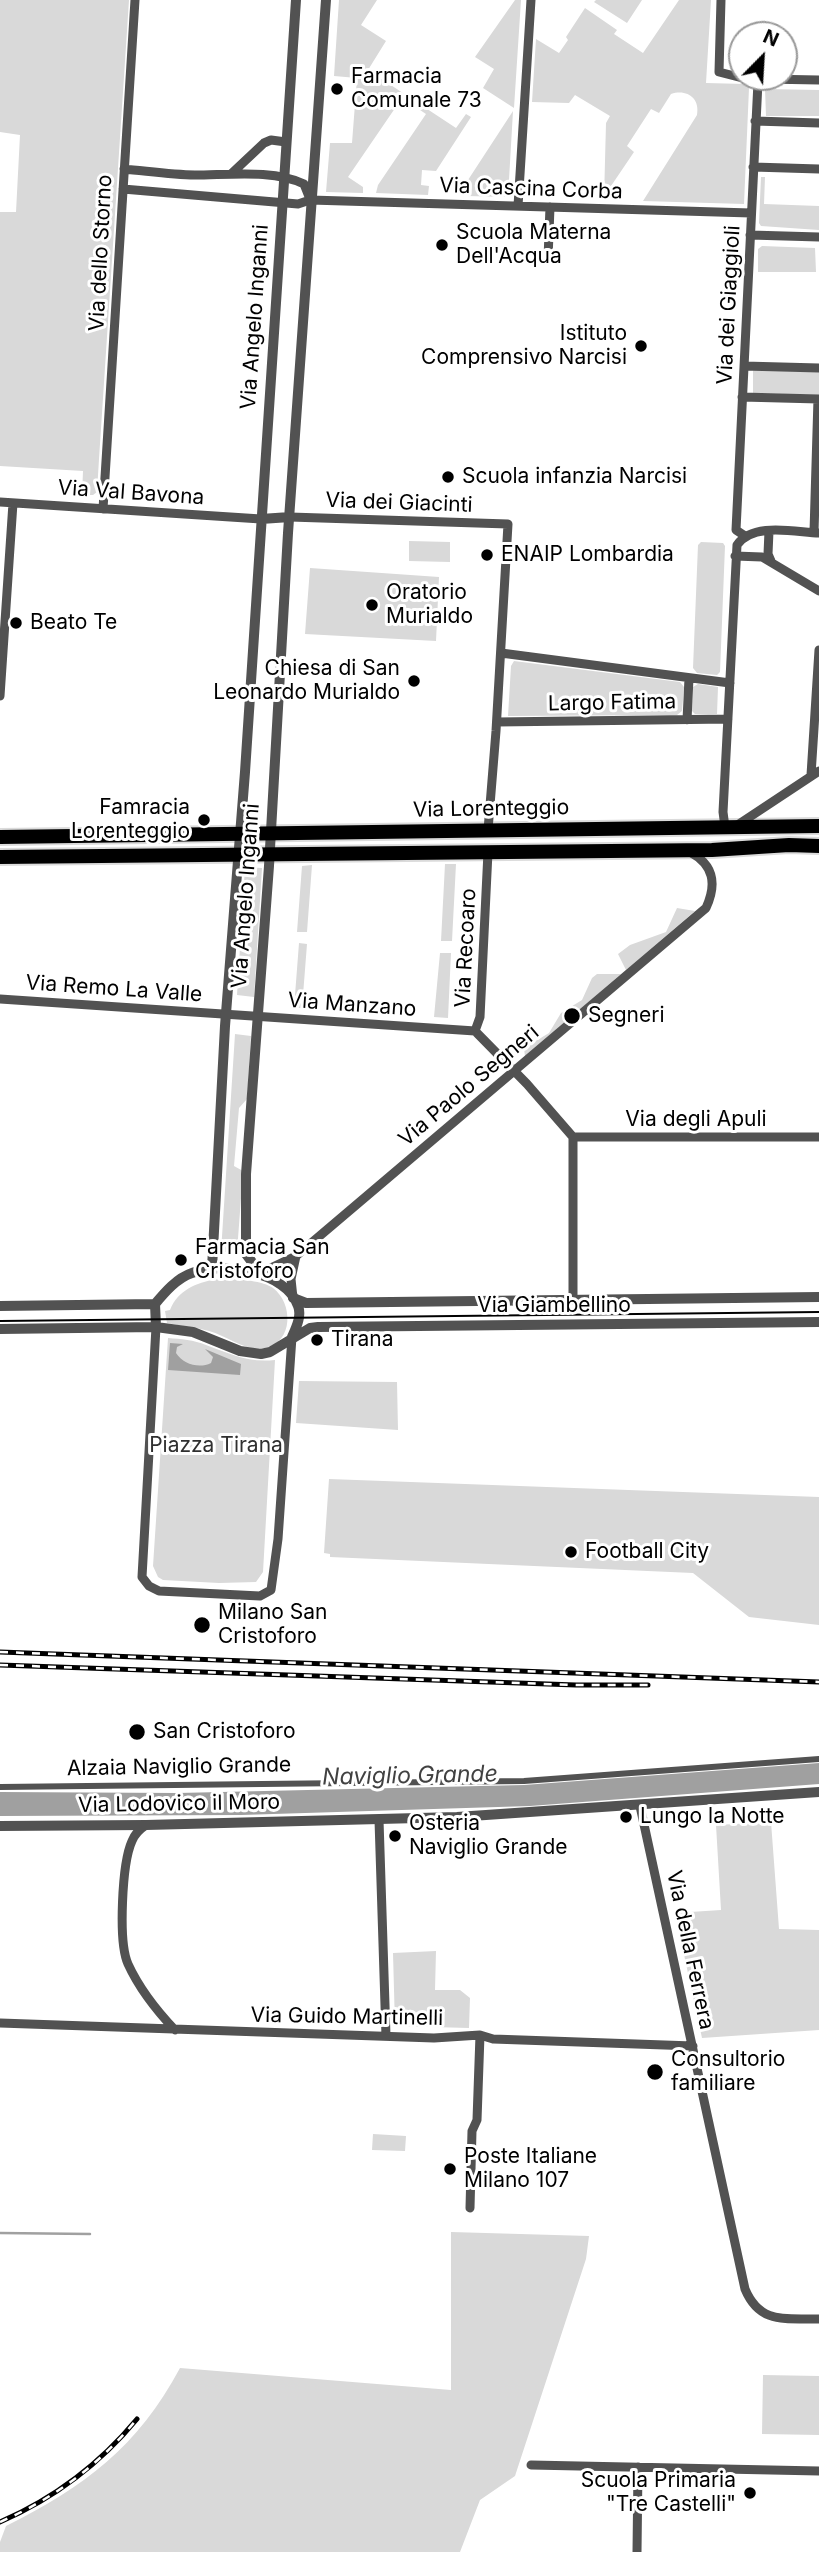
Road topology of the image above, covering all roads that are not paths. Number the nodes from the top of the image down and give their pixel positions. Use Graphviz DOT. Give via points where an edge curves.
graph roads {
  1 [pos="135,0"];
  2 [pos="296,0"];
  3 [pos="326,0"];
  4 [pos="531,0"];
  5 [pos="721,0"];
  6 [pos="728,74"];
  7 [pos="798,80"];
  8 [pos="819,80"];
  9 [pos="757,91"];
  10 [pos="755,121"];
  11 [pos="819,123"];
  12 [pos="286,142"];
  13 [pos="753,167"];
  14 [pos="124,169"];
  15 [pos="819,169"];
  16 [pos="231,174"];
  17 [pos="284,177"];
  18 [pos="122,189"];
  19 [pos="310,200"];
  20 [pos="283,201"];
  21 [pos="518,206"];
  22 [pos="551,207"];
  23 [pos="751,213"];
  24 [pos="750,235"];
  25 [pos="819,237"];
  26 [pos="548,259"];
  27 [pos="819,360"];
  28 [pos="744,366"];
  29 [pos="819,368"];
  30 [pos="742,397"];
  31 [pos="818,399"];
  32 [pos="0,502"];
  33 [pos="13,503"];
  34 [pos="103,509"];
  35 [pos="290,517"];
  36 [pos="261,519"];
  37 [pos="769,531"];
  38 [pos="816,533"];
  39 [pos="745,536"];
  40 [pos="735,556"];
  41 [pos="771,561"];
  42 [pos="819,591"];
  43 [pos="819,650"];
  44 [pos="501,653"];
  45 [pos="689,678"];
  46 [pos="730,683"];
  47 [pos="0,696"];
  48 [pos="728,719"];
  49 [pos="687,720"];
  50 [pos="497,722"];
  51 [pos="815,773"];
  52 [pos="819,826"];
  53 [pos="730,827"];
  54 [pos="590,829"];
  55 [pos="488,830"];
  56 [pos="387,831"];
  57 [pos="270,833"];
  58 [pos="240,834"];
  59 [pos="163,836"];
  60 [pos="0,837"];
  61 [pos="819,846"];
  62 [pos="686,849"];
  63 [pos="725,849"];
  64 [pos="591,850"];
  65 [pos="488,852"];
  66 [pos="388,853"];
  67 [pos="237,855"];
  68 [pos="270,855"];
  69 [pos="163,856"];
  70 [pos="0,857"];
  71 [pos="0,999"];
  72 [pos="226,1014"];
  73 [pos="257,1016"];
  74 [pos="475,1031"];
  75 [pos="514,1072"];
  76 [pos="573,1137"];
  77 [pos="819,1137"];
  78 [pos="296,1256"];
  79 [pos="212,1268"];
  80 [pos="260,1273"];
  81 [pos="819,1297"];
  82 [pos="293,1298"];
  83 [pos="572,1300"];
  84 [pos="155,1304"];
  85 [pos="0,1306"];
  86 [pos="819,1322"];
  87 [pos="156,1327"];
  88 [pos="0,1329"];
  89 [pos="292,1337"];
  90 [pos="819,1759"];
  91 [pos="0,1787"];
  92 [pos="819,1793"];
  93 [pos="640,1806"];
  94 [pos="379,1820"];
  95 [pos="125,1825"];
  96 [pos="146,1825"];
  97 [pos="0,1826"];
  98 [pos="135,1835"];
  99 [pos="0,2023"];
  100 [pos="175,2030"];
  101 [pos="480,2035"];
  102 [pos="386,2036"];
  103 [pos="693,2046"];
  104 [pos="470,2208"];
  105 [pos="819,2319"];
  106 [pos="531,2465"];
  107 [pos="638,2467"];
  108 [pos="819,2471"];
  109 [pos="637,2552"];
  1 -- 14 [label="street, Via dello Storno"];
  2 -- 12 [label="street, Via Angelo Inganni"];
  3 -- 19 [label="street, Via Angelo Inganni"];
  4 -- 21 [label="street"];
  5 -- 6 [label="street" via="719,72"];
  7 -- 8 [label="street"];
  9 -- 10 [label="street, Via dei Giaggioli"];
  10 -- 11 [label="street"];
  10 -- 13 [label="street, Via dei Giaggioli"];
  12 -- 16 [label="street" via="264,143"];
  12 -- 17 [label="street, Via Angelo Inganni"];
  13 -- 15 [label="street"];
  13 -- 23 [label="street, Via dei Giaggioli"];
  14 -- 16 [label="street"];
  14 -- 18 [label="street, Via dello Storno"];
  16 -- 17 [label="street"];
  17 -- 19 [label="street" via="304,184"];
  17 -- 20 [label="street, Via Angelo Inganni"];
  18 -- 20 [label="street"];
  18 -- 34 [label="street, Via dello Storno"];
  19 -- 20 [label="street, Via Angelo Inganni" via="304,204"];
  19 -- 21 [label="street, Via Cascina Corba"];
  19 -- 35 [label="street, Via Angelo Inganni"];
  20 -- 36 [label="street, Via Angelo Inganni"];
  21 -- 22 [label="street, Via Cascina Corba"];
  22 -- 23 [label="street, Via Cascina Corba"];
  22 -- 26 [label="street"];
  23 -- 24 [label="street, Via dei Giaggioli"];
  24 -- 25 [label="street"];
  24 -- 28 [label="street, Via dei Giaggioli"];
  27 -- 29 [label="street"];
  28 -- 29 [label="street"];
  28 -- 30 [label="street, Via dei Giaggioli"];
  30 -- 31 [label="street"];
  30 -- 39 [label="street, Via dei Giaggioli" via="736,530"];
  31 -- 38 [label="street"];
  32 -- 33 [label="street, Via Val Bavona"];
  33 -- 34 [label="street, Via Val Bavona"];
  33 -- 47 [label="street"];
  34 -- 36 [label="street, Via Val Bavona"];
  35 -- 36 [label="street"];
  35 -- 44 [label="street, Via dei Giacinti" via="508,524"];
  35 -- 57 [label="street, Via Angelo Inganni"];
  36 -- 58 [label="street, Via Angelo Inganni"];
  37 -- 38 [label="street"];
  37 -- 39 [label="street"];
  37 -- 41 [label="street"];
  39 -- 40 [label="street"];
  40 -- 41 [label="street"];
  40 -- 46 [label="street"];
  41 -- 42 [label="street"];
  43 -- 51 [label="street"];
  44 -- 45 [label="street, Largo Fatima"];
  44 -- 50 [label="street"];
  45 -- 46 [label="street, Largo Fatima"];
  45 -- 49 [label="street"];
  46 -- 48 [label="street"];
  48 -- 49 [label="street, Largo Fatima"];
  48 -- 53 [label="street" via="723,811"];
  49 -- 50 [label="street, Largo Fatima"];
  50 -- 55 [label="street"];
  51 -- 53 [label="street"];
  52 -- 53 [label="main road, Via Lorenteggio"];
  53 -- 54 [label="main road, Via Lorenteggio"];
  53 -- 63 [label="main road"];
  54 -- 55 [label="main road, Via Lorenteggio"];
  54 -- 64 [label="main road"];
  55 -- 56 [label="main road, Via Lorenteggio"];
  56 -- 57 [label="main road, Via Lorenteggio"];
  56 -- 66 [label="main road"];
  57 -- 58 [label="main road, Via Lorenteggio"];
  57 -- 68 [label="street, Via Angelo Inganni"];
  58 -- 59 [label="main road, Via Lorenteggio"];
  58 -- 67 [label="street, Via Angelo Inganni"];
  59 -- 60 [label="main road, Via Lorenteggio"];
  59 -- 69 [label="street"];
  61 -- 63 [label="main road, Via Lorenteggio"];
  62 -- 63 [label="main road, Via Lorenteggio"];
  62 -- 64 [label="main road, Via Lorenteggio"];
  62 -- 75 [label="street, Via Paolo Segneri" via="710,870 713,886 706,908"];
  64 -- 65 [label="main road, Via Lorenteggio"];
  65 -- 66 [label="main road, Via Lorenteggio"];
  65 -- 74 [label="street, Via Recoaro" via="480,1017"];
  66 -- 68 [label="main road, Via Lorenteggio"];
  67 -- 68 [label="main road, Via Lorenteggio"];
  67 -- 69 [label="main road, Via Lorenteggio"];
  67 -- 72 [label="street, Via Angelo Inganni"];
  68 -- 73 [label="street, Via Angelo Inganni"];
  69 -- 70 [label="main road, Via Lorenteggio"];
  71 -- 72 [label="street, Via Remo La Valle"];
  72 -- 73 [label="street, Via Manzano"];
  72 -- 79 [label="street, Via Angelo Inganni"];
  73 -- 74 [label="street, Via Manzano"];
  73 -- 80 [label="street, Via Angelo Inganni" via="244,1214 246,1254"];
  74 -- 75 [label="street, Via Recoaro"];
  75 -- 76 [label="street, Via Recoaro"];
  75 -- 78 [label="street, Via Paolo Segneri"];
  76 -- 77 [label="street, Via degli Apuli"];
  76 -- 83 [label="street"];
  78 -- 80 [label="street, Via Paolo Segneri"];
  78 -- 82 [label="street" via="290,1279"];
  79 -- 80 [label="street"];
  79 -- 84 [label="street" via="180,1279"];
  80 -- 82 [label="street"];
  81 -- 83 [label="street, Via Giambellino"];
  82 -- 83 [label="street, Via Giambellino" via="306,1303"];
  82 -- 89 [label="street" via="299,1314"];
  84 -- 85 [label="street"];
  84 -- 87 [label="street"];
  86 -- 89 [label="street, Via Giambellino" via="318,1327"];
  87 -- 88 [label="street"];
  87 -- 89 [label="street" via="203,1335 250,1354 270,1352"];
  87 -- 89 [label="street" via="142,1577 159,1591 260,1596 271,1590"];
  90 -- 91 [label="street, Alzaia Naviglio Grande" via="524,1781"];
  92 -- 93 [label="street, Via Lodovico il Moro"];
  93 -- 94 [label="street, Via Lodovico il Moro"];
  93 -- 103 [label="street, Via della Ferrera"];
  94 -- 96 [label="street, Via Lodovico il Moro"];
  94 -- 102 [label="street"];
  95 -- 96 [label="street, Via Lodovico il Moro"];
  95 -- 97 [label="street, Via Lodovico il Moro"];
  95 -- 98 [label="street"];
  96 -- 98 [label="street"];
  98 -- 100 [label="street" via="126,1862 123,1945 134,1976"];
  99 -- 100 [label="street, Via Guido Martinelli"];
  100 -- 102 [label="street, Via Guido Martinelli"];
  101 -- 102 [label="street, Via Guido Martinelli"];
  101 -- 103 [label="street, Via Guido Martinelli"];
  101 -- 104 [label="street"];
  103 -- 105 [label="street, Via della Ferrera" via="745,2289 754,2305 774,2318"];
  106 -- 107 [label="street"];
  107 -- 108 [label="street"];
  107 -- 109 [label="street"];
}
